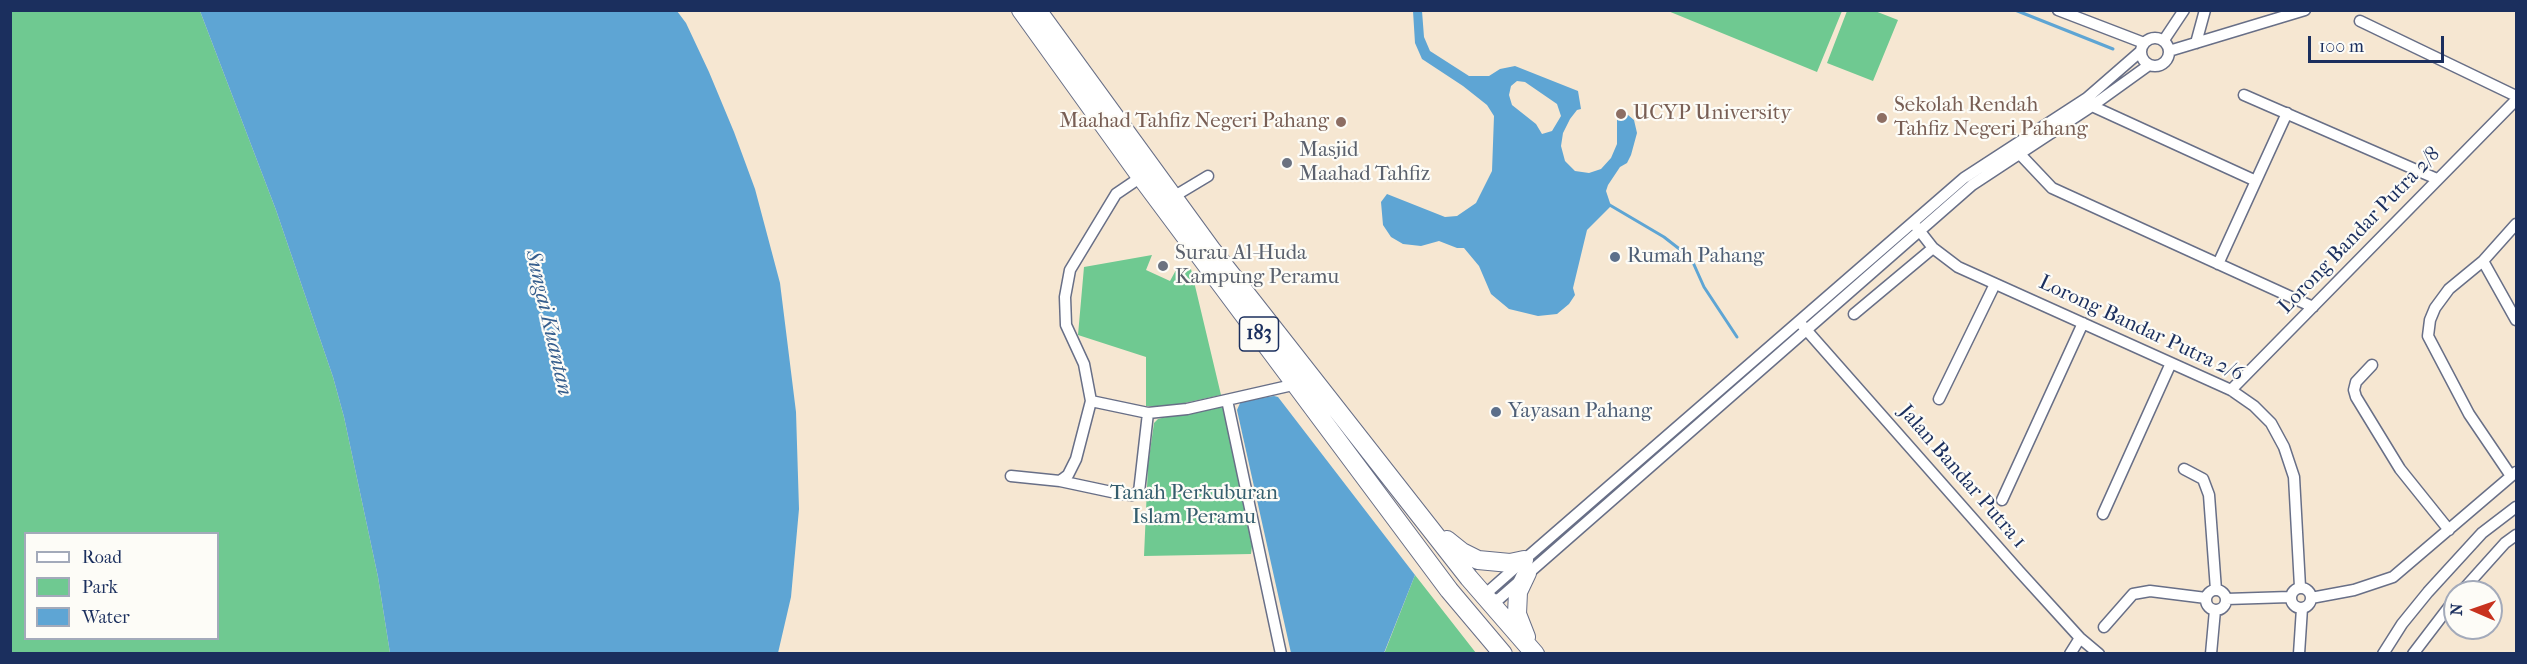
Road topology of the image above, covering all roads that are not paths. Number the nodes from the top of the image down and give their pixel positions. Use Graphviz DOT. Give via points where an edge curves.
graph roads {
  1 [pos="1021,10"];
  2 [pos="1037,10"];
  3 [pos="2058,10"];
  4 [pos="2184,10"];
  5 [pos="2205,10"];
  6 [pos="2304,10"];
  7 [pos="2360,21"];
  8 [pos="2164,40"];
  9 [pos="2196,43"];
  10 [pos="2142,47"];
  11 [pos="2169,51"];
  12 [pos="2149,65"];
  13 [pos="2244,95"];
  14 [pos="2517,98"];
  15 [pos="2092,106"];
  16 [pos="2287,113"];
  17 [pos="2012,145"];
  18 [pos="2019,155"];
  19 [pos="1208,176"];
  20 [pos="1141,177"];
  21 [pos="2437,179"];
  22 [pos="2256,181"];
  23 [pos="1173,196"];
  24 [pos="2517,224"];
  25 [pos="1916,226"];
  26 [pos="1933,248"];
  27 [pos="2483,261"];
  28 [pos="2218,264"];
  29 [pos="1995,284"];
  30 [pos="2313,307"];
  31 [pos="1854,314"];
  32 [pos="2517,320"];
  33 [pos="2083,323"];
  34 [pos="1803,326"];
  35 [pos="2170,363"];
  36 [pos="2372,364"];
  37 [pos="1297,384"];
  38 [pos="2231,390"];
  39 [pos="1939,399"];
  40 [pos="1091,400"];
  41 [pos="1227,400"];
  42 [pos="1148,413"];
  43 [pos="2184,469"];
  44 [pos="2514,474"];
  45 [pos="1011,476"];
  46 [pos="1060,481"];
  47 [pos="1382,500"];
  48 [pos="2002,500"];
  49 [pos="2517,507"];
  50 [pos="2103,514"];
  51 [pos="1423,519"];
  52 [pos="2449,530"];
  53 [pos="2517,535"];
  54 [pos="1525,567"];
  55 [pos="2472,580"];
  56 [pos="2300,587"];
  57 [pos="2216,590"];
  58 [pos="2290,597"];
  59 [pos="2206,598"];
  60 [pos="2311,598"];
  61 [pos="2226,599"];
  62 [pos="1488,600"];
  63 [pos="2302,608"];
  64 [pos="2215,610"];
  65 [pos="2443,615"];
  66 [pos="2104,627"];
  67 [pos="2080,638"];
  68 [pos="1281,654"];
  69 [pos="1503,654"];
  70 [pos="1516,654"];
  71 [pos="1535,654"];
  72 [pos="2070,654"];
  73 [pos="2099,654"];
  74 [pos="2211,654"];
  75 [pos="2299,654"];
  76 [pos="2383,654"];
  77 [pos="2413,654"];
  1 -- 20 [label="highway, 183"];
  2 -- 23 [label="highway, 183"];
  3 -- 10 [label="street"];
  4 -- 8 [label="street"];
  5 -- 9 [label="street"];
  6 -- 9 [label="street"];
  7 -- 14 [label="street"];
  8 -- 10 [label="street" via="2151,38"];
  8 -- 11 [label="street"];
  9 -- 11 [label="street"];
  10 -- 12 [label="street" via="2143,59"];
  10 -- 17 [label="street" via="2131,62 2087,98"];
  11 -- 12 [label="street" via="2163,64"];
  12 -- 15 [label="street"];
  13 -- 16 [label="street"];
  14 -- 21 [label="street, Lorong Bandar Putra 2/8"];
  15 -- 18 [label="street"];
  15 -- 22 [label="street"];
  16 -- 21 [label="street"];
  16 -- 22 [label="street"];
  17 -- 18 [label="street"];
  17 -- 25 [label="street" via="1964,178"];
  18 -- 25 [label="street"];
  18 -- 28 [label="street" via="2052,189"];
  19 -- 23 [label="street"];
  20 -- 37 [label="highway, 183"];
  20 -- 40 [label="street" via="1121,189 1109,203 1068,279 1066,325 1084,364"];
  21 -- 30 [label="street, Lorong Bandar Putra 2/8"];
  22 -- 28 [label="street"];
  23 -- 51 [label="highway, 183"];
  24 -- 27 [label="street"];
  25 -- 26 [label="street, Lorong Bandar Putra 2/6"];
  25 -- 34 [label="street"];
  26 -- 29 [label="street, Lorong Bandar Putra 2/6" via="1958,267"];
  26 -- 31 [label="street"];
  27 -- 32 [label="street"];
  27 -- 44 [label="street" via="2449,289 2435,308 2428,336 2469,414"];
  28 -- 30 [label="street"];
  29 -- 33 [label="street, Lorong Bandar Putra 2/6"];
  29 -- 39 [label="street"];
  30 -- 38 [label="street, Lorong Bandar Putra 2/8"];
  33 -- 35 [label="street, Lorong Bandar Putra 2/6"];
  33 -- 48 [label="street"];
  34 -- 54 [label="street"];
  34 -- 67 [label="street, Jalan Bandar Putra 1"];
  35 -- 38 [label="street, Lorong Bandar Putra 2/6"];
  35 -- 50 [label="street"];
  36 -- 52 [label="street" via="2356,382 2356,396 2400,469"];
  37 -- 41 [label="street"];
  37 -- 47 [label="highway, 183"];
  38 -- 56 [label="street, Lorong Bandar Putra 2/6" via="2271,423 2284,447 2294,477"];
  40 -- 42 [label="street"];
  40 -- 46 [label="street" via="1077,459"];
  41 -- 42 [label="street"];
  41 -- 68 [label="street"];
  42 -- 46 [label="street" via="1139,492 1121,494"];
  43 -- 57 [label="street" via="2203,479 2209,495"];
  44 -- 52 [label="street"];
  45 -- 46 [label="street"];
  47 -- 62 [label="highway" via="1398,507 1468,596"];
  47 -- 69 [label="highway, 183"];
  49 -- 76 [label="street" via="2482,534 2428,592"];
  51 -- 54 [label="highway" via="1462,552 1478,560"];
  51 -- 62 [label="highway, 183"];
  52 -- 60 [label="street" via="2392,577 2354,590"];
  53 -- 55 [label="street"];
  54 -- 62 [label="street" via="1490,590"];
  54 -- 71 [label="highway" via="1517,614"];
  56 -- 58 [label="street"];
  56 -- 60 [label="street"];
  57 -- 59 [label="street"];
  57 -- 61 [label="street"];
  58 -- 61 [label="street"];
  58 -- 63 [label="street" via="2294,605"];
  59 -- 64 [label="street"];
  59 -- 66 [label="street" via="2150,591 2133,594"];
  60 -- 63 [label="street"];
  61 -- 64 [label="street" via="2224,606"];
  62 -- 70 [label="highway" via="1490,624"];
  62 -- 71 [label="highway, 183"];
  63 -- 75 [label="street"];
  64 -- 74 [label="street"];
  65 -- 77 [label="street"];
  67 -- 72 [label="street"];
  67 -- 73 [label="street, Jalan Bandar Putra 1"];
}
